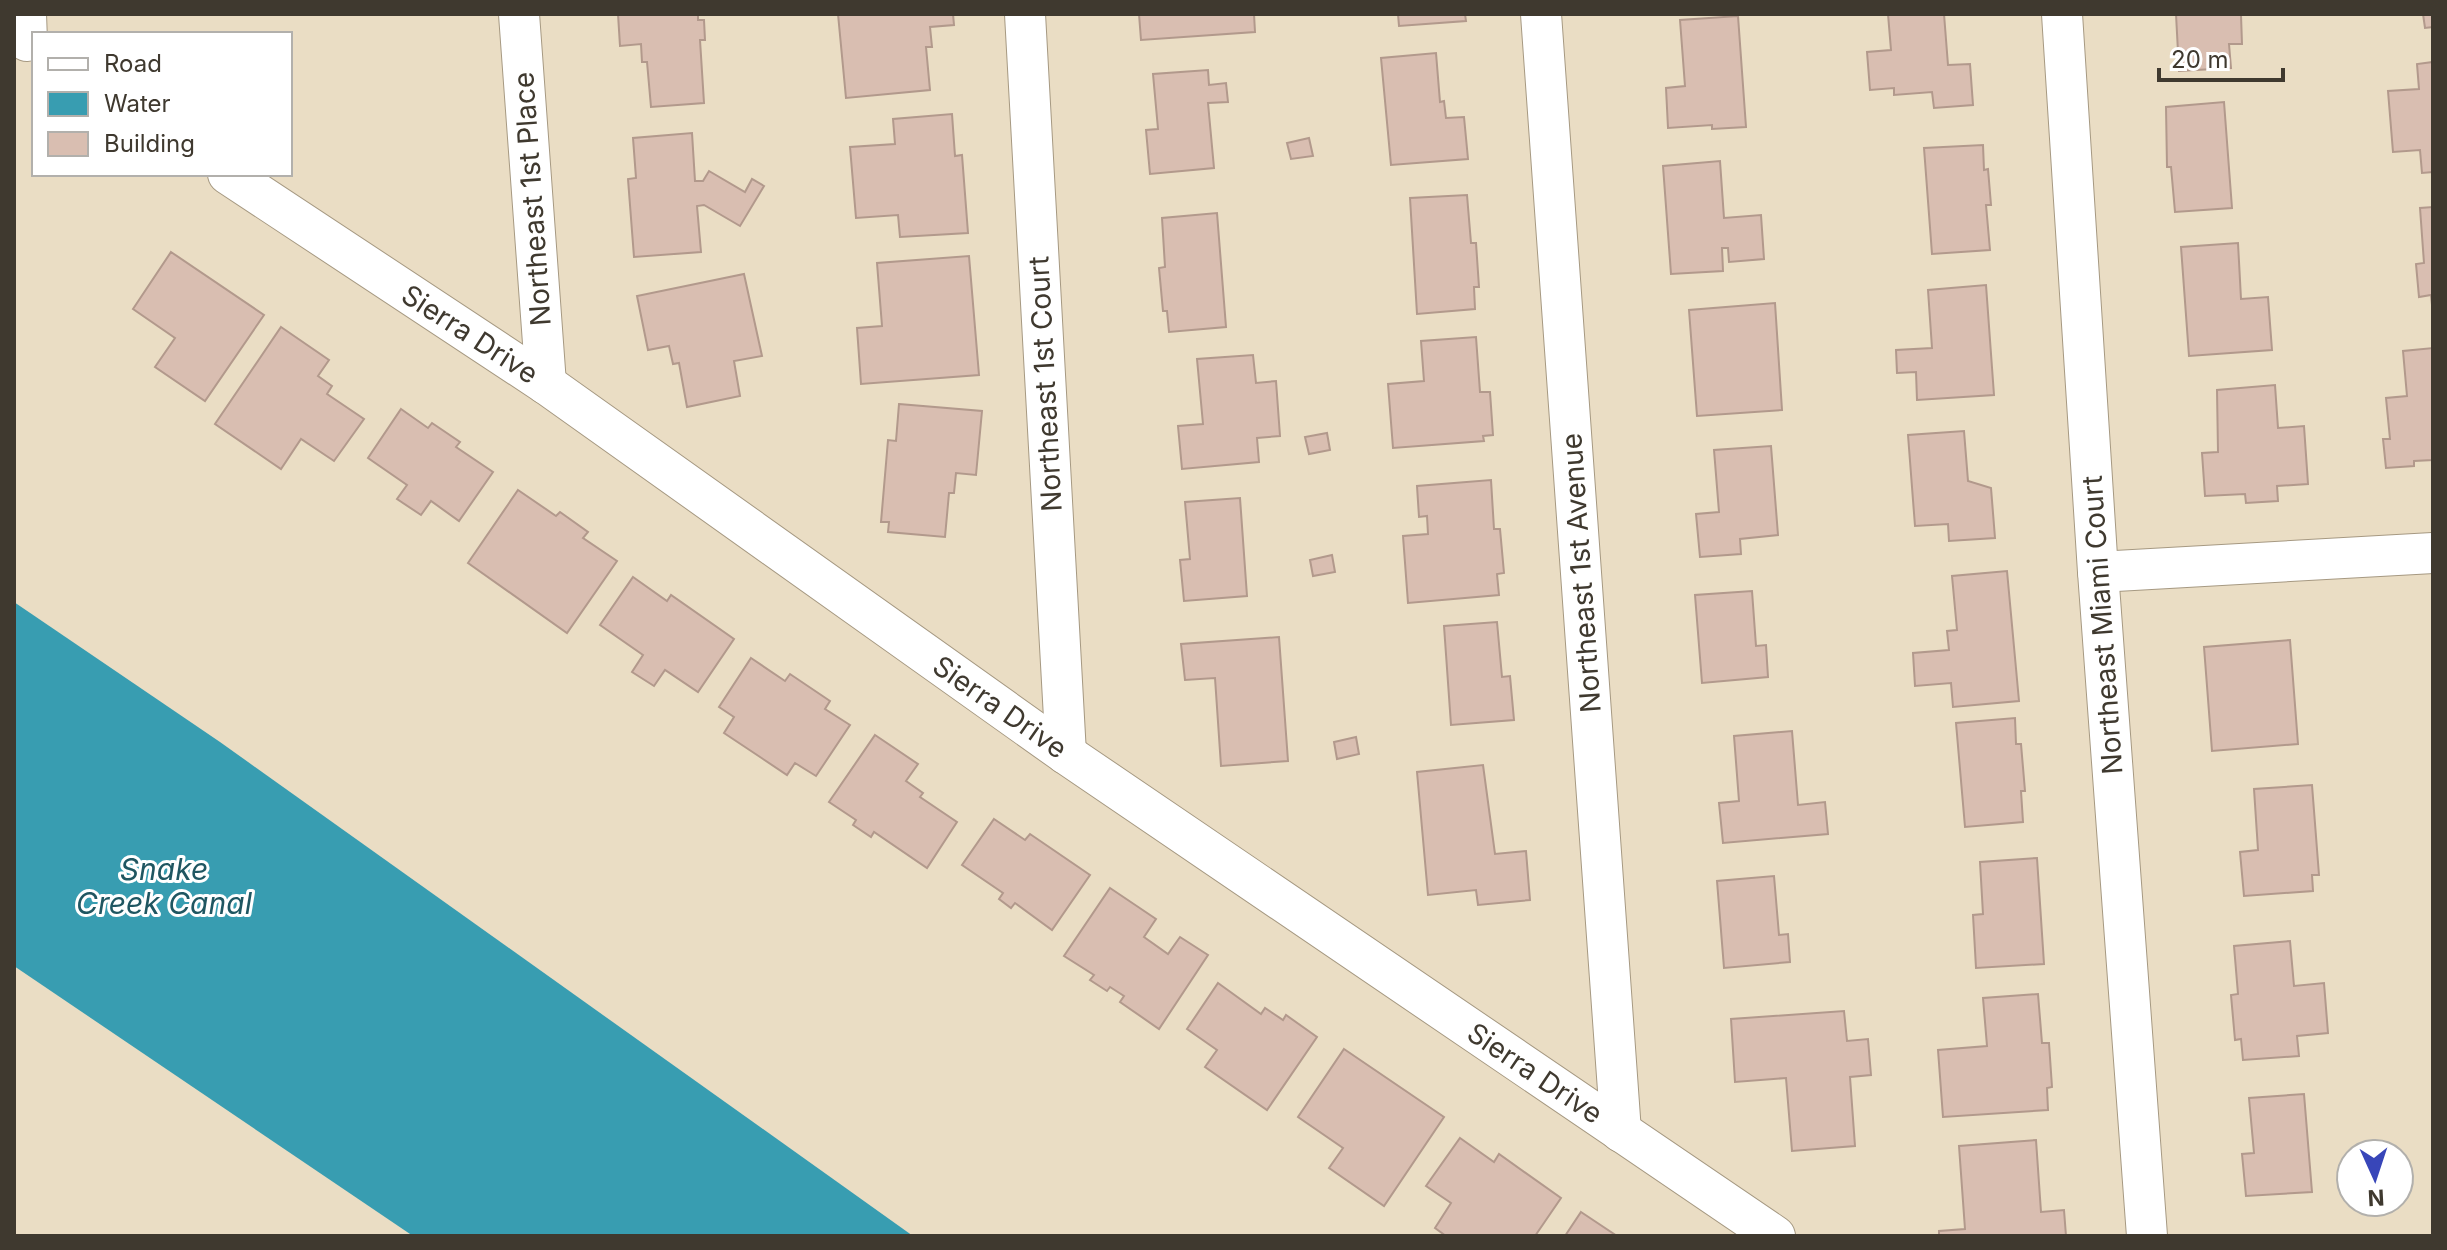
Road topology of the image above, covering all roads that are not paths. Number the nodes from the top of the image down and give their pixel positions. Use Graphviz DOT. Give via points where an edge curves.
graph roads {
  1 [pos="519,14"];
  2 [pos="1025,14"];
  3 [pos="1541,14"];
  4 [pos="2062,14"];
  5 [pos="231,176"];
  6 [pos="546,384"];
  7 [pos="2433,553"];
  8 [pos="2098,572"];
  9 [pos="1066,754"];
  10 [pos="1621,1132"];
  11 [pos="1775,1236"];
  12 [pos="2147,1236"];
  1 -- 6 [label="street, Northeast 1st Place"];
  2 -- 9 [label="street, Northeast 1st Court"];
  3 -- 10 [label="street, Northeast 1st Avenue"];
  4 -- 8 [label="street, Northeast Miami Court"];
  5 -- 6 [label="street, Sierra Drive"];
  6 -- 9 [label="street, Sierra Drive"];
  7 -- 8 [label="street"];
  8 -- 12 [label="street, Northeast Miami Court"];
  9 -- 10 [label="street, Sierra Drive"];
  10 -- 11 [label="street, Sierra Drive"];
}
